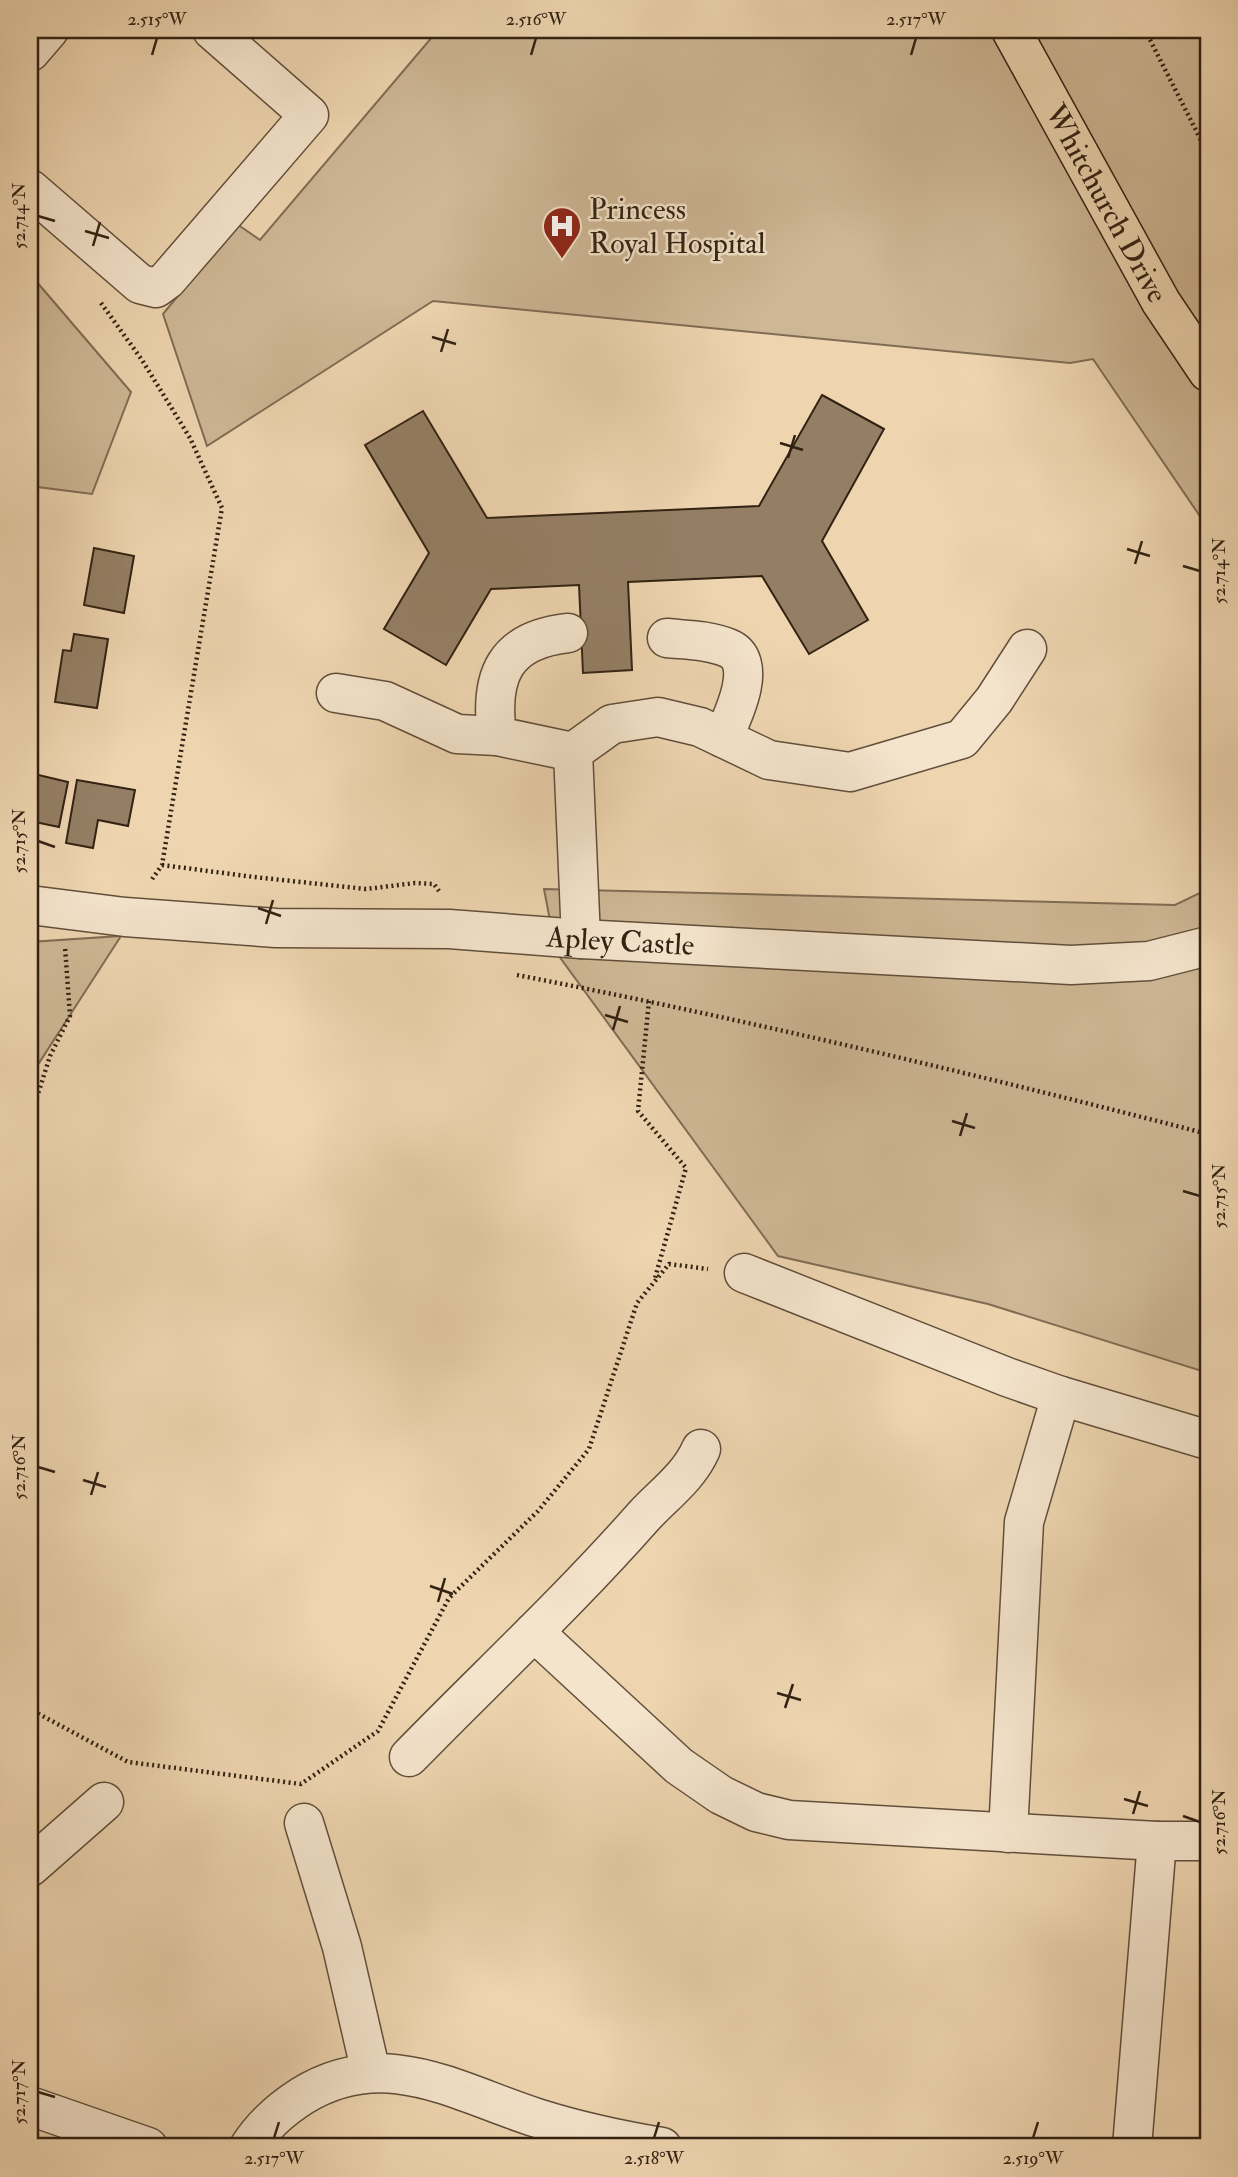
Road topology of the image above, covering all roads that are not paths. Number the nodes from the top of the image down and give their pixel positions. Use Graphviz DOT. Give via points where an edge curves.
graph roads {
  1 [pos="49,30"];
  2 [pos="212,30"];
  3 [pos="1011,30"];
  4 [pos="30,52"];
  5 [pos="30,189"];
  6 [pos="1208,372"];
  7 [pos="568,633"];
  8 [pos="667,638"];
  9 [pos="1027,649"];
  10 [pos="336,693"];
  11 [pos="497,736"];
  12 [pos="723,738"];
  13 [pos="573,752"];
  14 [pos="45,907"];
  15 [pos="581,939"];
  16 [pos="1208,946"];
  17 [pos="744,1273"];
  18 [pos="1061,1396"];
  19 [pos="1208,1440"];
  20 [pos="701,1449"];
  21 [pos="534,1632"];
  22 [pos="409,1757"];
  23 [pos="104,1802"];
  24 [pos="304,1823"];
  25 [pos="1008,1833"];
  26 [pos="1157,1841"];
  27 [pos="1208,1841"];
  28 [pos="30,1867"];
  29 [pos="371,2073"];
  30 [pos="30,2106"];
  31 [pos="148,2147"];
  32 [pos="249,2147"];
  33 [pos="662,2147"];
  34 [pos="1132,2147"];
  1 -- 4 [label="street"];
  2 -- 5 [label="street" via="309,115 167,280 156,288 140,284"];
  3 -- 6 [label="main road, Whitchurch Drive" via="1161,302"];
  7 -- 11 [label="street" via="531,641 513,654 495,693"];
  8 -- 12 [label="street" via="708,643 739,655 744,666 739,700"];
  9 -- 12 [label="street" via="962,738 850,772 769,760"];
  10 -- 11 [label="street" via="385,701 457,734"];
  11 -- 13 [label="street"];
  12 -- 13 [label="street" via="659,717 612,724"];
  13 -- 15 [label="street"];
  14 -- 15 [label="street, Apley Castle" via="276,928 449,929"];
  15 -- 16 [label="street, Apley Castle" via="1071,965 1149,961"];
  17 -- 18 [label="street"];
  18 -- 19 [label="street"];
  18 -- 25 [label="street" via="1024,1522"];
  20 -- 21 [label="street" via="685,1476"];
  21 -- 22 [label="street"];
  21 -- 25 [label="street" via="679,1766 756,1812 789,1820"];
  23 -- 28 [label="street"];
  24 -- 29 [label="street" via="342,1947"];
  25 -- 26 [label="street"];
  26 -- 27 [label="street"];
  26 -- 34 [label="street"];
  29 -- 32 [label="street" via="332,2080 289,2104 266,2123"];
  29 -- 33 [label="street" via="435,2081 540,2119"];
  30 -- 31 [label="street"];
}
